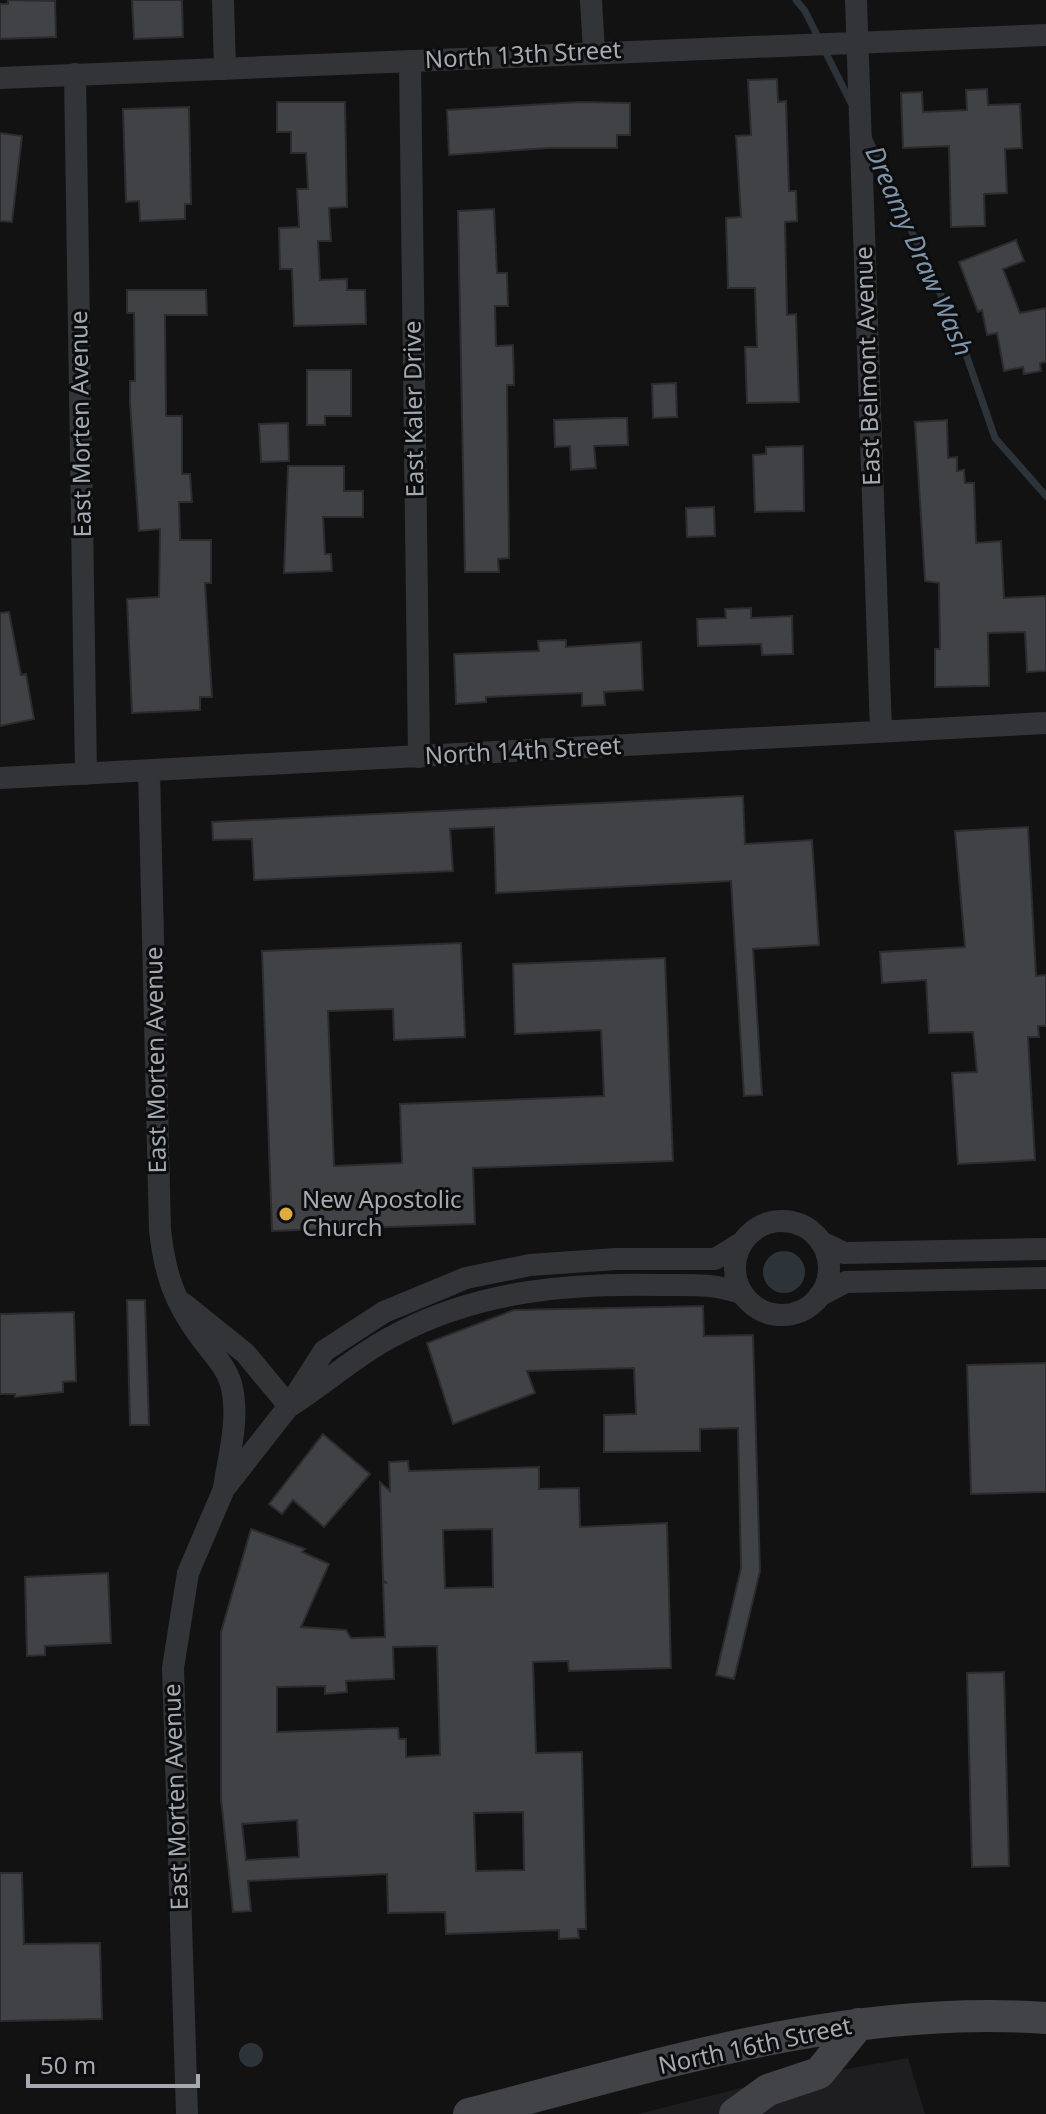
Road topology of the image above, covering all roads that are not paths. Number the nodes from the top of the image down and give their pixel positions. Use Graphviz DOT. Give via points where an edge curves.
graph roads {
  1 [pos="223,0"];
  2 [pos="591,0"];
  3 [pos="856,0"];
  4 [pos="1046,35"];
  5 [pos="858,41"];
  6 [pos="594,51"];
  7 [pos="410,61"];
  8 [pos="225,69"];
  9 [pos="75,74"];
  10 [pos="0,78"];
  11 [pos="1046,723"];
  12 [pos="881,731"];
  13 [pos="419,757"];
  14 [pos="149,771"];
  15 [pos="86,774"];
  16 [pos="0,778"];
  17 [pos="821,1242"];
  18 [pos="741,1243"];
  19 [pos="1046,1249"];
  20 [pos="1046,1278"];
  21 [pos="743,1294"];
  22 [pos="819,1296"];
  23 [pos="176,1299"];
  24 [pos="289,1406"];
  25 [pos="224,1489"];
  26 [pos="1046,2018"];
  27 [pos="859,2024"];
  28 [pos="187,2114"];
  29 [pos="469,2114"];
  30 [pos="735,2114"];
  1 -- 8 [label="street"];
  2 -- 6 [label="street"];
  3 -- 5 [label="street, East Belmont Avenue"];
  4 -- 5 [label="street, North 13th Street"];
  5 -- 6 [label="street, North 13th Street"];
  5 -- 12 [label="street, East Belmont Avenue"];
  6 -- 7 [label="street, North 13th Street"];
  7 -- 8 [label="street, North 13th Street"];
  7 -- 13 [label="street, East Kaler Drive"];
  8 -- 9 [label="street, North 13th Street"];
  9 -- 10 [label="street, North 13th Street"];
  9 -- 15 [label="street, East Morten Avenue"];
  11 -- 12 [label="street, North 14th Street"];
  12 -- 13 [label="street, North 14th Street"];
  13 -- 14 [label="street, North 14th Street"];
  14 -- 15 [label="street, North 14th Street"];
  14 -- 23 [label="street, East Morten Avenue" via="160,1230 166,1277"];
  15 -- 16 [label="street, North 14th Street"];
  17 -- 18 [label="street" via="800,1225 774,1221"];
  17 -- 19 [label="street" via="844,1253"];
  17 -- 22 [label="street" via="829,1269"];
  18 -- 21 [label="street" via="735,1269"];
  18 -- 24 [label="street" via="715,1259 530,1265 466,1278 384,1312 324,1351"];
  20 -- 22 [label="street" via="846,1282"];
  21 -- 22 [label="street" via="757,1308 784,1315 810,1306"];
  21 -- 24 [label="street" via="716,1284 616,1284 533,1290 472,1302 398,1333"];
  23 -- 24 [label="street" via="245,1353"];
  23 -- 25 [label="street, East Morten Avenue" via="231,1384 234,1426"];
  24 -- 25 [label="street, East Morten Avenue"];
  25 -- 28 [label="street, East Morten Avenue" via="188,1573 173,1668"];
  26 -- 27 [label="main road, North 16th Street" via="968,2016"];
  27 -- 29 [label="main road, North 16th Street" via="675,2060"];
  27 -- 30 [label="main road" via="819,2073 768,2090"];
}
